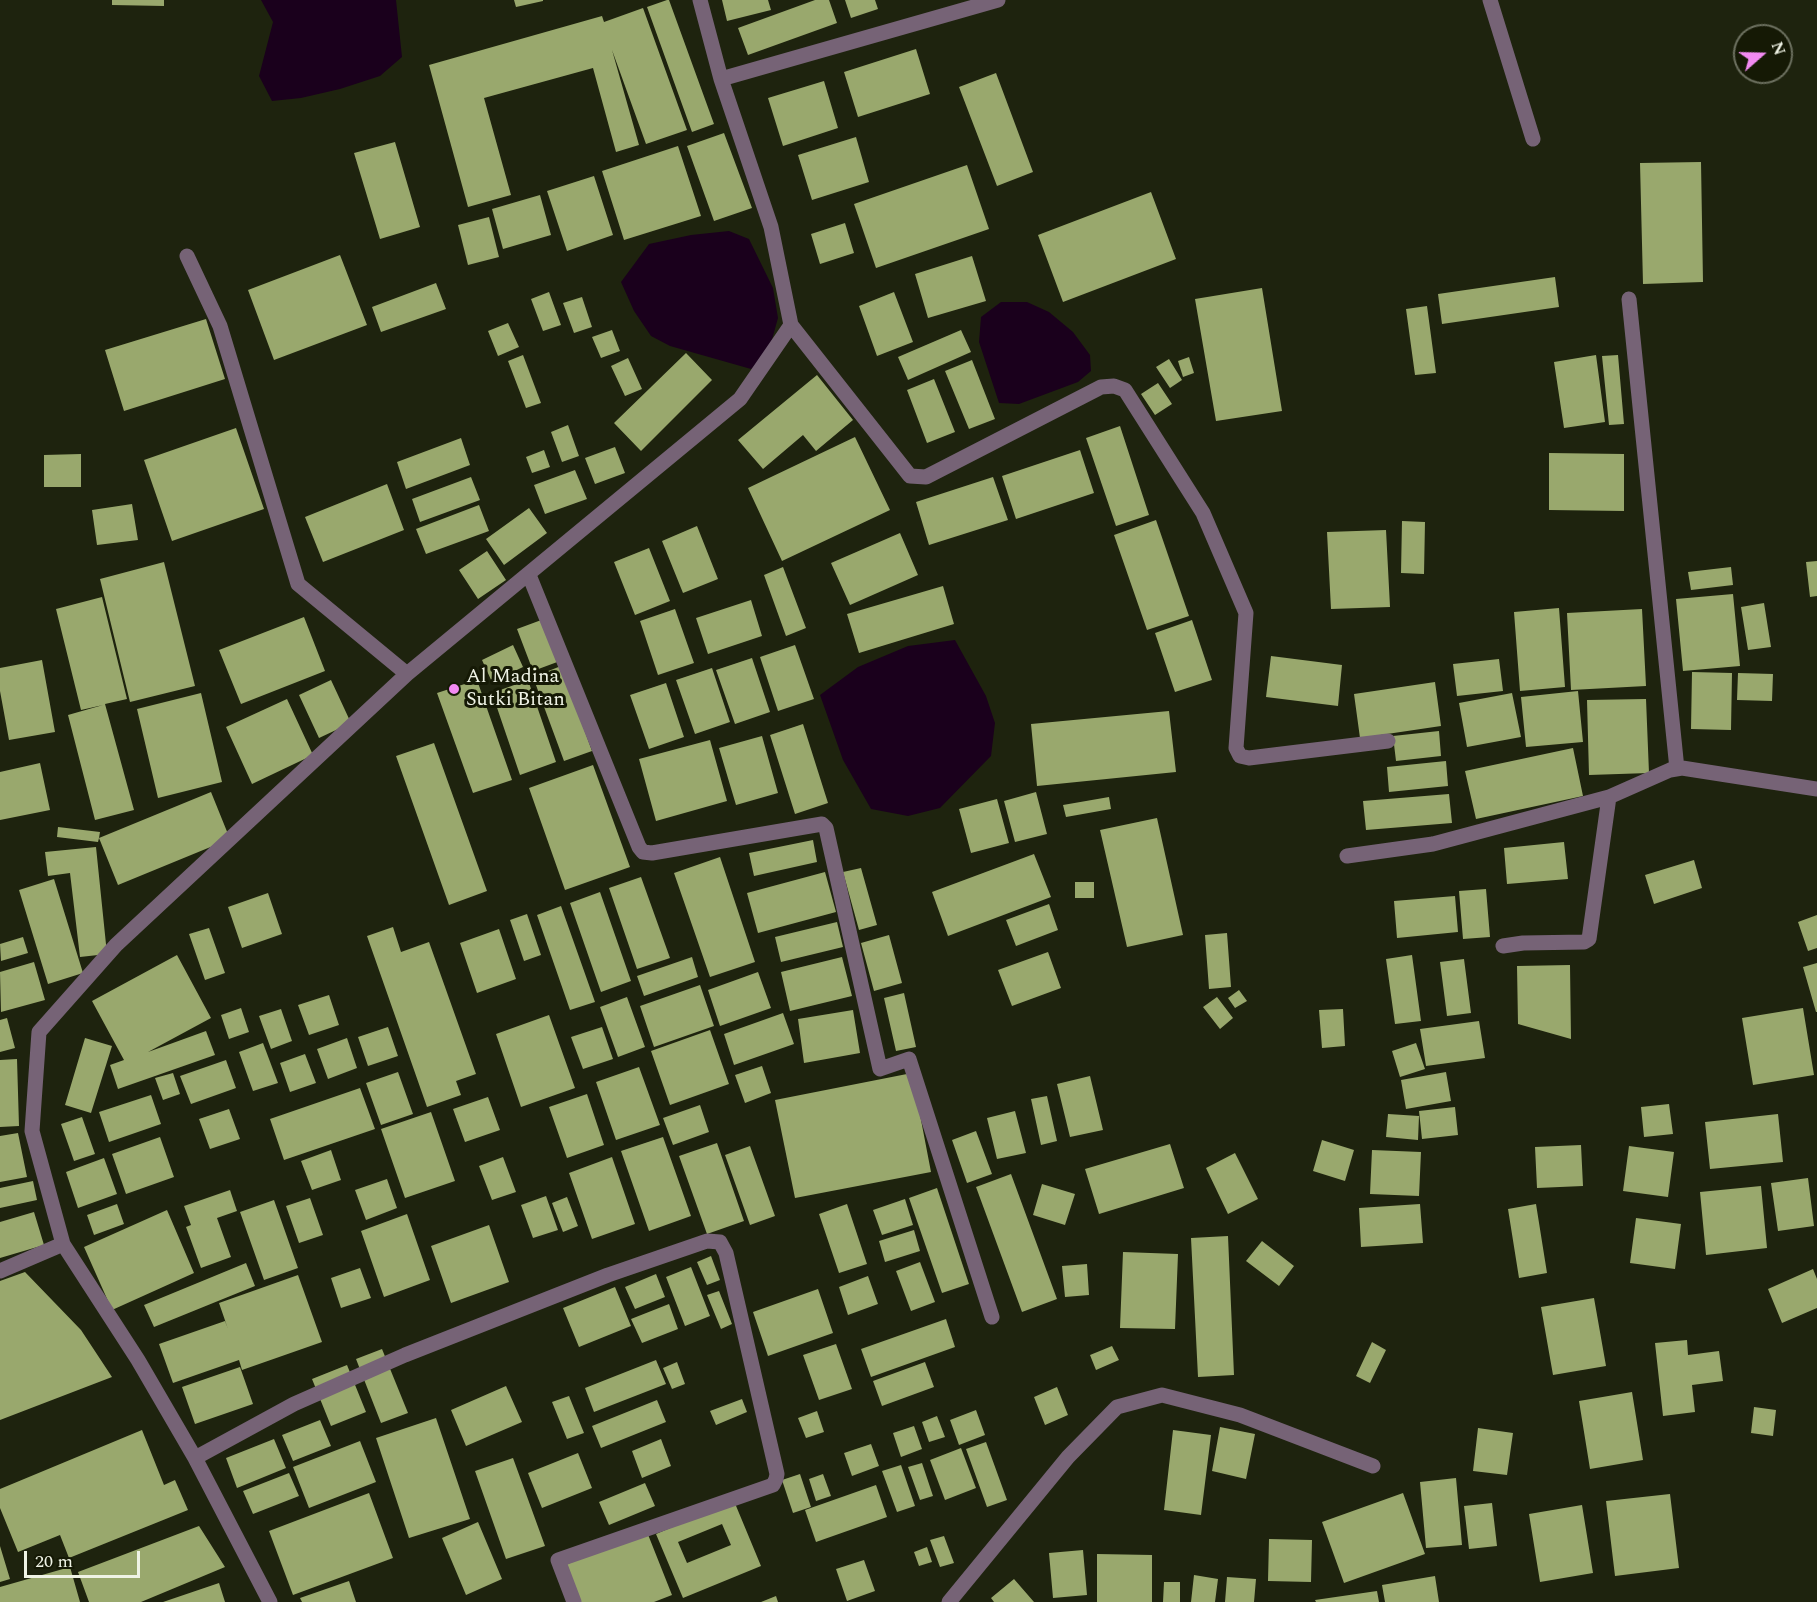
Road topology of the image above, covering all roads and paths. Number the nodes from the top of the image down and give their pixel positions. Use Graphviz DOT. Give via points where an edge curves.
graph roads {
  1 [pos="700,0"];
  2 [pos="998,0"];
  3 [pos="1490,0"];
  4 [pos="721,79"];
  5 [pos="1533,139"];
  6 [pos="188,256"];
  7 [pos="1629,299"];
  8 [pos="791,325"];
  9 [pos="529,575"];
  10 [pos="407,674"];
  11 [pos="1388,741"];
  12 [pos="1677,769"];
  13 [pos="1817,789"];
  14 [pos="1609,797"];
  15 [pos="1347,856"];
  16 [pos="1503,946"];
  17 [pos="63,1244"];
  18 [pos="0,1271"];
  19 [pos="992,1317"];
  20 [pos="195,1458"];
  21 [pos="1373,1466"];
  22 [pos="270,1602"];
  23 [pos="574,1602"];
  24 [pos="949,1602"];
  1 -- 4 [label="street"];
  2 -- 4 [label="street"];
  3 -- 5 [label="street"];
  4 -- 8 [label="street" via="771,227"];
  6 -- 10 [label="street" via="220,326 298,584"];
  7 -- 12 [label="street"];
  8 -- 9 [label="street" via="741,399"];
  8 -- 11 [label="street" via="910,476 926,477 1101,387 1125,390 1203,513 1246,613 1236,748 1239,756"];
  9 -- 10 [label="street"];
  9 -- 19 [label="street" via="643,852 822,824 826,828 880,1069 909,1059"];
  10 -- 17 [label="street" via="116,945 39,1032 32,1131"];
  12 -- 13 [label="street"];
  12 -- 14 [label="street"];
  14 -- 15 [label="street" via="1433,844"];
  14 -- 16 [label="street" via="1589,939"];
  17 -- 18 [label="street"];
  17 -- 20 [label="street"];
  20 -- 22 [label="street"];
  20 -- 23 [label="street" via="294,1404 405,1355 608,1275 707,1241 720,1242 726,1253 776,1479 773,1485 558,1560"];
  21 -- 24 [label="street" via="1240,1414 1162,1395 1117,1407 1068,1457"];
}
